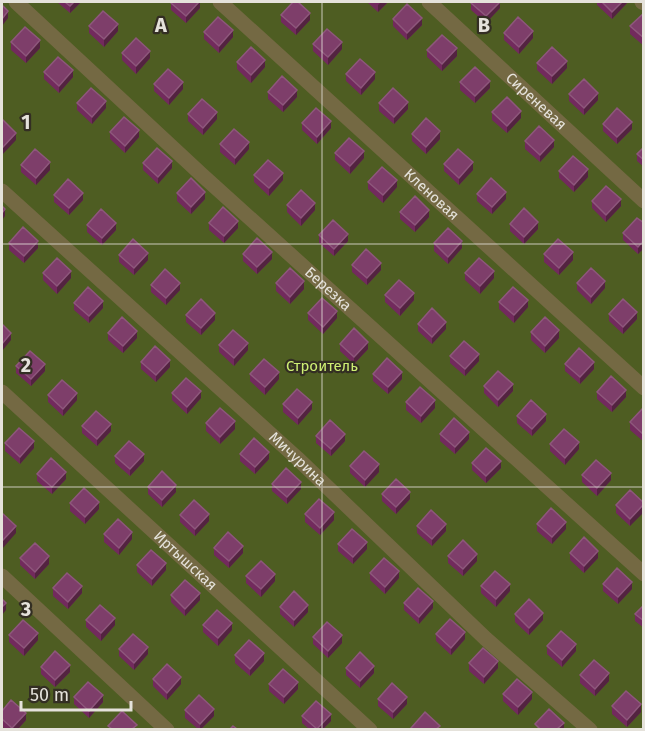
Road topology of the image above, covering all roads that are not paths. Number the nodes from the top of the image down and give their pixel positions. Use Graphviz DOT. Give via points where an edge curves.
graph roads {
  1 [pos="16,2"];
  2 [pos="220,2"];
  3 [pos="429,2"];
  4 [pos="2,191"];
  5 [pos="644,201"];
  6 [pos="644,388"];
  7 [pos="2,392"];
  8 [pos="644,574"];
  9 [pos="2,576"];
  10 [pos="167,729"];
  11 [pos="370,729"];
  12 [pos="590,729"];
  1 -- 8 [label="street, Березка"];
  2 -- 6 [label="street, Кленовая"];
  3 -- 5 [label="street, Сиреневая"];
  4 -- 12 [label="street, Мичурина" via="297,458 486,639"];
  7 -- 11 [label="street, Иртышская"];
  9 -- 10 [label="street"];
}
